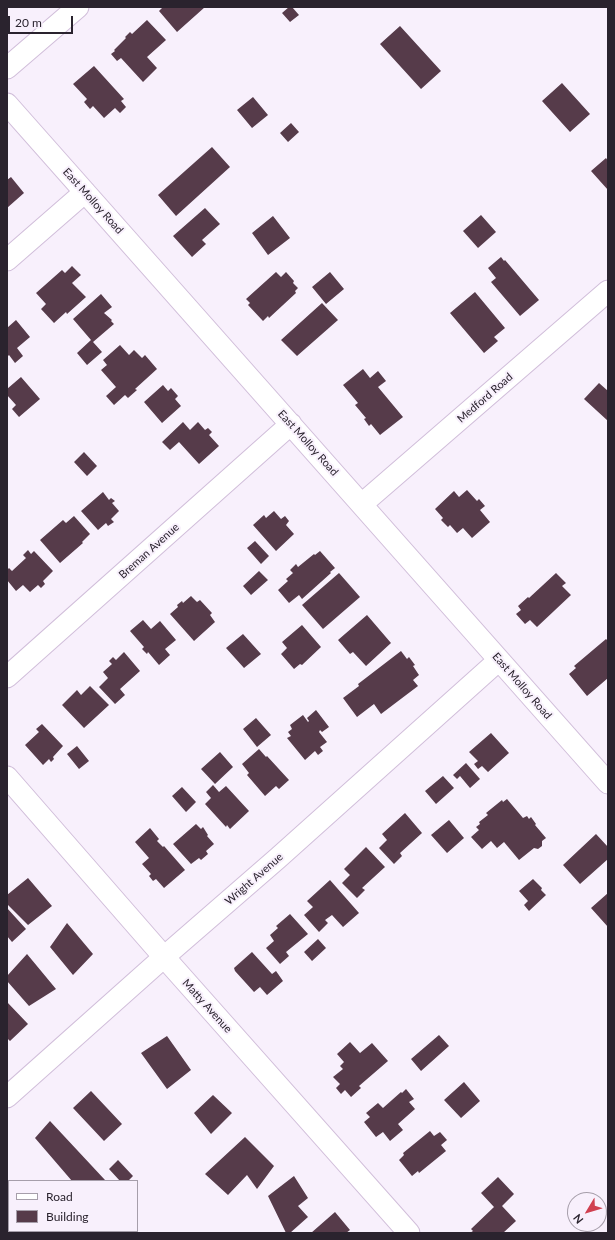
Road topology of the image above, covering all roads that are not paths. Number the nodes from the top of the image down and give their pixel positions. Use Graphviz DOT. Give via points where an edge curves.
graph roads {
  1 [pos="78,7"];
  2 [pos="7,68"];
  3 [pos="7,104"];
  4 [pos="85,192"];
  5 [pos="7,260"];
  6 [pos="608,291"];
  7 [pos="291,424"];
  8 [pos="362,504"];
  9 [pos="500,660"];
  10 [pos="7,677"];
  11 [pos="7,777"];
  12 [pos="608,783"];
  13 [pos="164,957"];
  14 [pos="7,1097"];
  15 [pos="409,1233"];
  1 -- 2 [label="street"];
  3 -- 4 [label="street, East Molloy Road"];
  4 -- 5 [label="street"];
  4 -- 7 [label="street, East Molloy Road"];
  6 -- 8 [label="street, Medford Road"];
  7 -- 8 [label="street, East Molloy Road"];
  7 -- 10 [label="street, Breman Avenue"];
  8 -- 9 [label="street, East Molloy Road"];
  9 -- 12 [label="street, East Molloy Road"];
  9 -- 13 [label="street, Wright Avenue"];
  11 -- 13 [label="street, Matty Avenue"];
  13 -- 14 [label="street, Wright Avenue"];
  13 -- 15 [label="street, Matty Avenue"];
}
